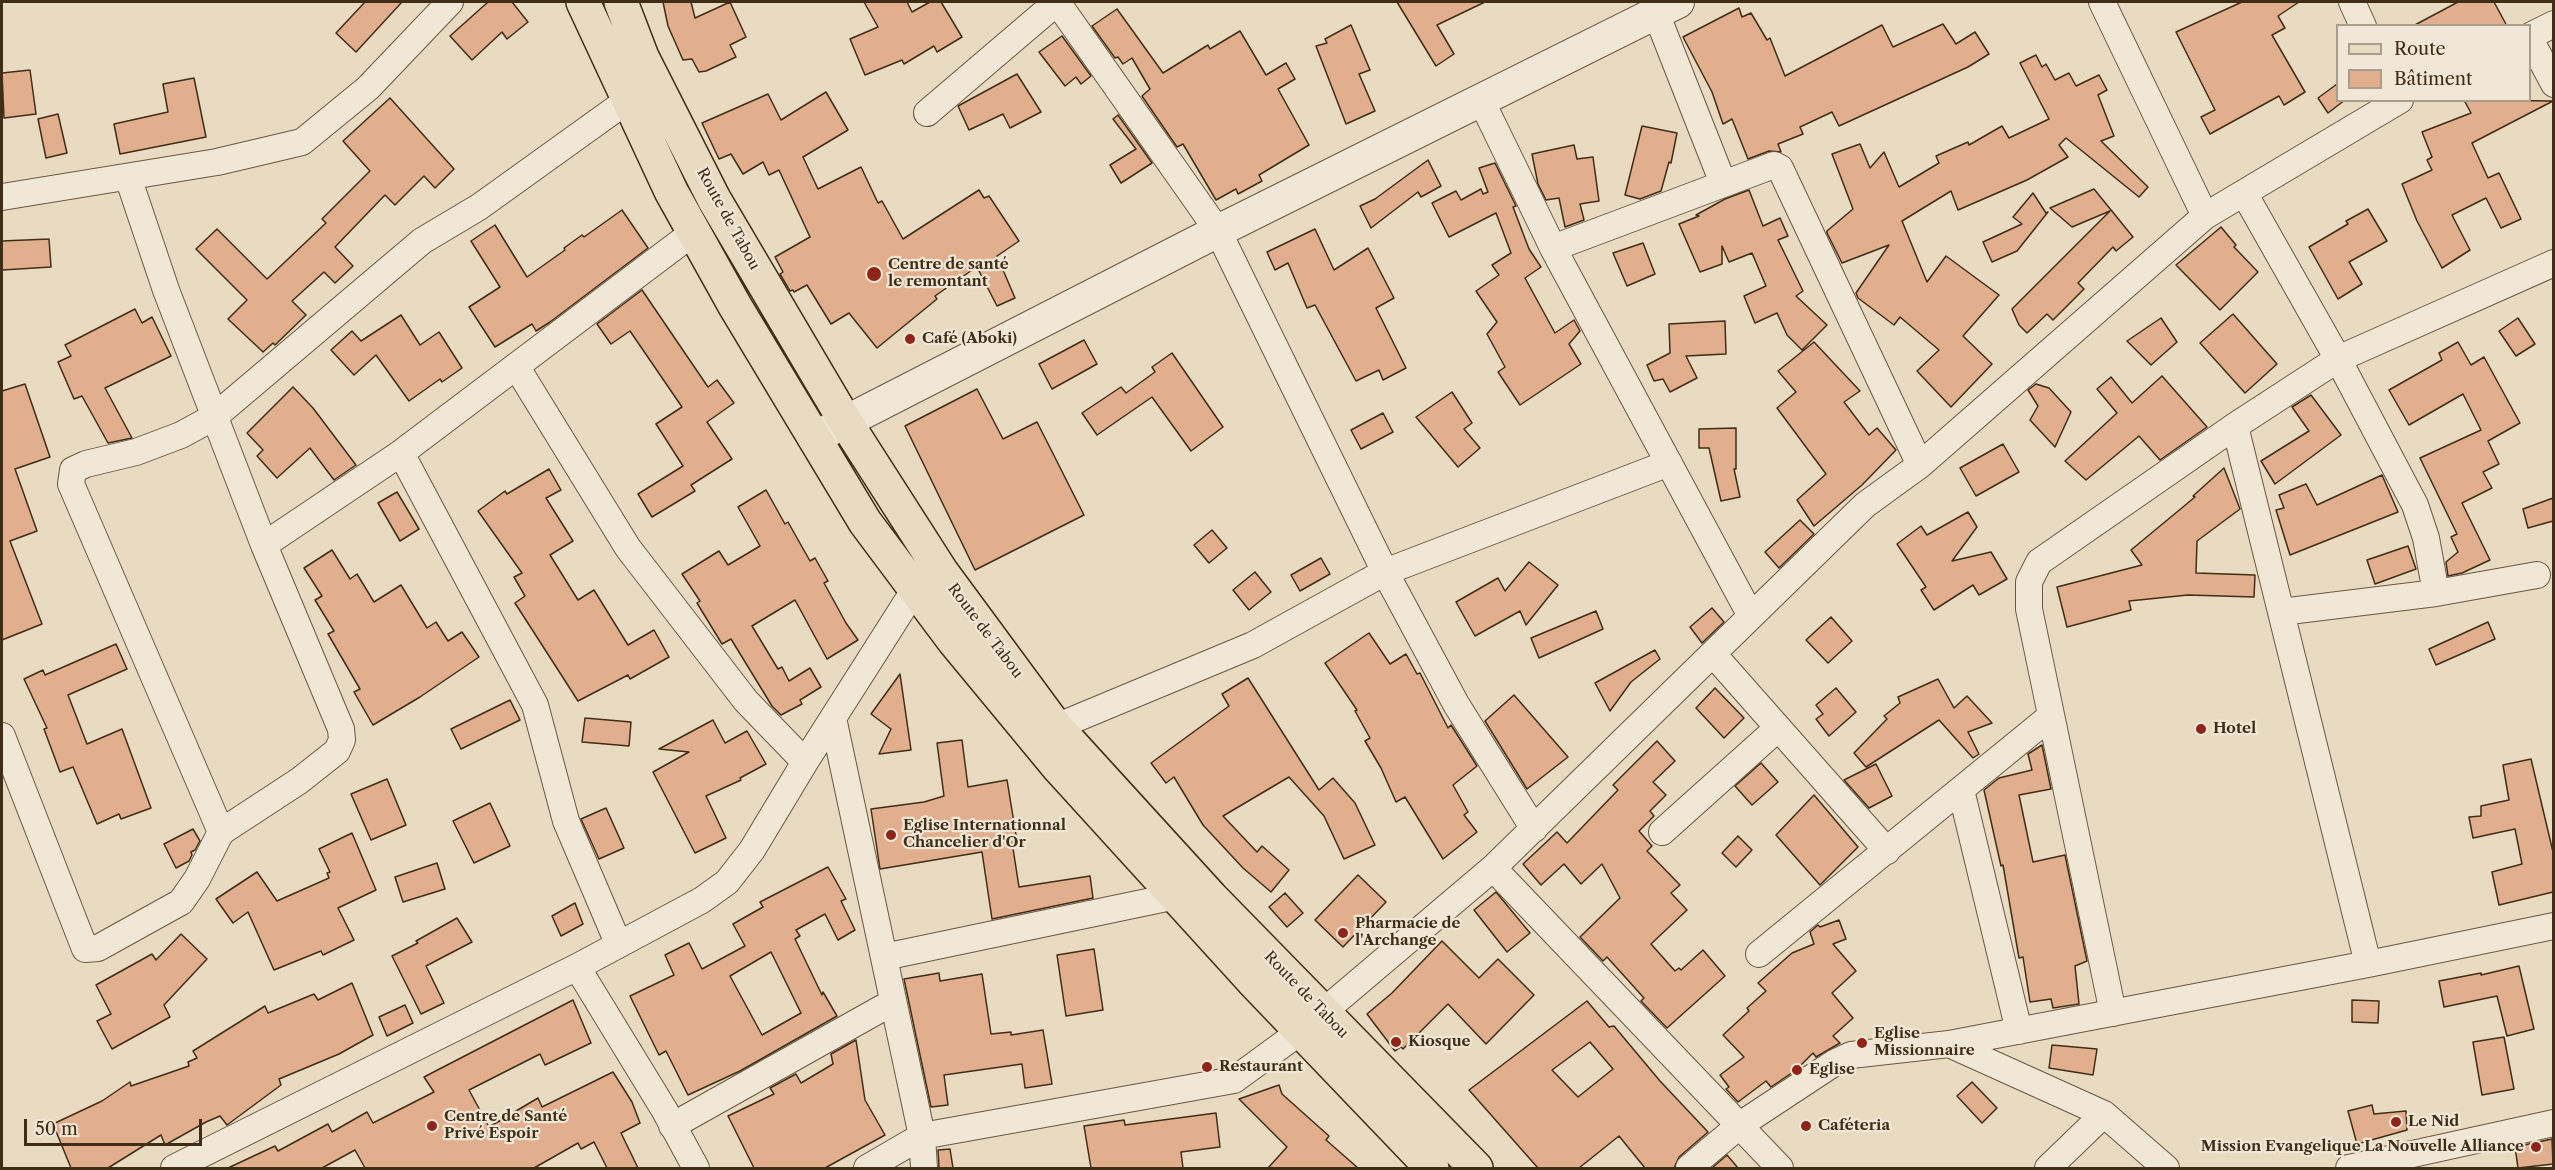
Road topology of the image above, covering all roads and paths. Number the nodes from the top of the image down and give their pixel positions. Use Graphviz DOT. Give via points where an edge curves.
graph roads {
  1 [pos="450,2"];
  2 [pos="583,2"];
  3 [pos="621,2"];
  4 [pos="1057,2"];
  5 [pos="2102,2"];
  6 [pos="2352,2"];
  7 [pos="1667,7"];
  8 [pos="2362,24"];
  9 [pos="2553,24"];
  10 [pos="2531,37"];
  11 [pos="2531,42"];
  12 [pos="2553,84"];
  13 [pos="628,100"];
  14 [pos="1481,100"];
  15 [pos="2398,102"];
  16 [pos="927,113"];
  17 [pos="128,177"];
  18 [pos="1723,183"];
  19 [pos="2244,193"];
  20 [pos="2,197"];
  21 [pos="2205,216"];
  22 [pos="1218,231"];
  23 [pos="694,232"];
  24 [pos="1553,248"];
  25 [pos="2553,263"];
  26 [pos="2338,359"];
  27 [pos="516,366"];
  28 [pos="214,417"];
  29 [pos="845,421"];
  30 [pos="2235,426"];
  31 [pos="814,438"];
  32 [pos="401,453"];
  33 [pos="1669,463"];
  34 [pos="1920,465"];
  35 [pos="264,545"];
  36 [pos="1385,572"];
  37 [pos="2536,575"];
  38 [pos="915,589"];
  39 [pos="2436,593"];
  40 [pos="2281,612"];
  41 [pos="1751,616"];
  42 [pos="1713,654"];
  43 [pos="2051,716"];
  44 [pos="833,718"];
  45 [pos="1056,727"];
  46 [pos="1778,728"];
  47 [pos="2,736"];
  48 [pos="805,762"];
  49 [pos="1961,790"];
  50 [pos="1534,829"];
  51 [pos="221,832"];
  52 [pos="1662,832"];
  53 [pos="1887,850"];
  54 [pos="1493,868"];
  55 [pos="1176,896"];
  56 [pos="2553,927"];
  57 [pos="618,943"];
  58 [pos="1759,954"];
  59 [pos="884,957"];
  60 [pos="2368,964"];
  61 [pos="577,967"];
  62 [pos="893,1002"];
  63 [pos="2113,1013"];
  64 [pos="1311,1022"];
  65 [pos="2019,1030"];
  66 [pos="1950,1044"];
  67 [pos="2104,1114"];
  68 [pos="2553,1123"];
  69 [pos="1740,1125"];
  70 [pos="672,1126"];
  71 [pos="922,1136"];
  72 [pos="203,1162"];
  73 [pos="2380,1165"];
  74 [pos="174,1168"];
  75 [pos="696,1168"];
  76 [pos="867,1168"];
  77 [pos="924,1168"];
  78 [pos="1432,1168"];
  79 [pos="1476,1168"];
  80 [pos="1689,1168"];
  81 [pos="1780,1168"];
  82 [pos="2048,1168"];
  83 [pos="2166,1168"];
  84 [pos="2349,1168"];
  1 -- 17 [label="street" via="368,88 302,142"];
  2 -- 13 [label="main road, Route de Tabou"];
  3 -- 29 [label="main road, Route de Tabou" via="642,57 714,199"];
  4 -- 16 [label="street"];
  4 -- 22 [label="street"];
  5 -- 21 [label="street"];
  6 -- 8 [label="street"];
  7 -- 14 [label="street"];
  7 -- 18 [label="street"];
  9 -- 10 [label="street"];
  11 -- 12 [label="street"];
  13 -- 23 [label="main road, Route de Tabou"];
  13 -- 28 [label="street" via="479,207 422,241"];
  14 -- 22 [label="street"];
  14 -- 24 [label="street"];
  15 -- 19 [label="street"];
  17 -- 20 [label="street"];
  17 -- 28 [label="street"];
  18 -- 24 [label="street"];
  18 -- 34 [label="street" via="1773,165 1780,168"];
  19 -- 21 [label="street"];
  19 -- 26 [label="street"];
  21 -- 34 [label="street"];
  22 -- 29 [label="street"];
  22 -- 36 [label="street"];
  23 -- 27 [label="street"];
  23 -- 31 [label="main road, Route de Tabou"];
  24 -- 33 [label="street"];
  25 -- 26 [label="street"];
  26 -- 30 [label="street"];
  26 -- 39 [label="street" via="2415,506 2426,538"];
  27 -- 32 [label="street"];
  27 -- 48 [label="street" via="628,548 746,701"];
  28 -- 35 [label="street"];
  28 -- 51 [label="street" via="136,452 73,470 71,484"];
  29 -- 31 [label="street"];
  29 -- 45 [label="main road, Route de Tabou" via="941,571"];
  30 -- 40 [label="street"];
  30 -- 43 [label="street" via="2039,562 2029,582 2029,609"];
  31 -- 38 [label="main road, Route de Tabou" via="865,522"];
  32 -- 35 [label="street"];
  32 -- 57 [label="street" via="535,705 566,821"];
  33 -- 36 [label="street"];
  33 -- 41 [label="street"];
  34 -- 41 [label="street" via="1865,505"];
  35 -- 51 [label="street" via="341,729 342,740 336,751 299,781"];
  36 -- 45 [label="street" via="1253,645"];
  36 -- 50 [label="street" via="1456,704"];
  37 -- 39 [label="street"];
  38 -- 44 [label="street"];
  38 -- 55 [label="main road, Route de Tabou" via="1059,768"];
  39 -- 40 [label="street"];
  40 -- 60 [label="street"];
  41 -- 42 [label="street"];
  42 -- 46 [label="street"];
  42 -- 50 [label="street"];
  43 -- 49 [label="street"];
  43 -- 63 [label="street"];
  44 -- 48 [label="street"];
  44 -- 59 [label="street"];
  45 -- 64 [label="main road, Route de Tabou" via="1211,897"];
  46 -- 52 [label="street"];
  46 -- 53 [label="street"];
  47 -- 51 [label="street" via="85,949 98,948 182,902"];
  48 -- 57 [label="street" via="752,850 726,882 702,900"];
  49 -- 53 [label="street"];
  49 -- 65 [label="street"];
  50 -- 54 [label="street"];
  53 -- 58 [label="street"];
  54 -- 64 [label="street"];
  54 -- 69 [label="street"];
  55 -- 59 [label="street"];
  55 -- 64 [label="main road, Route de Tabou"];
  56 -- 60 [label="street"];
  57 -- 61 [label="street"];
  59 -- 62 [label="street"];
  60 -- 63 [label="street"];
  61 -- 70 [label="street"];
  61 -- 72 [label="street"];
  62 -- 70 [label="street"];
  62 -- 71 [label="street"];
  63 -- 65 [label="street"];
  64 -- 71 [label="street" via="1234,1080"];
  64 -- 78 [label="main road, Route de Tabou"];
  64 -- 79 [label="main road, Route de Tabou"];
  65 -- 66 [label="street"];
  66 -- 67 [label="street"];
  66 -- 69 [label="street" via="1851,1055"];
  67 -- 82 [label="street"];
  67 -- 83 [label="street"];
  68 -- 73 [label="street"];
  69 -- 80 [label="street"];
  69 -- 81 [label="street"];
  70 -- 75 [label="street"];
  71 -- 76 [label="street"];
  71 -- 77 [label="street"];
  72 -- 74 [label="street"];
  73 -- 84 [label="street"];
}
